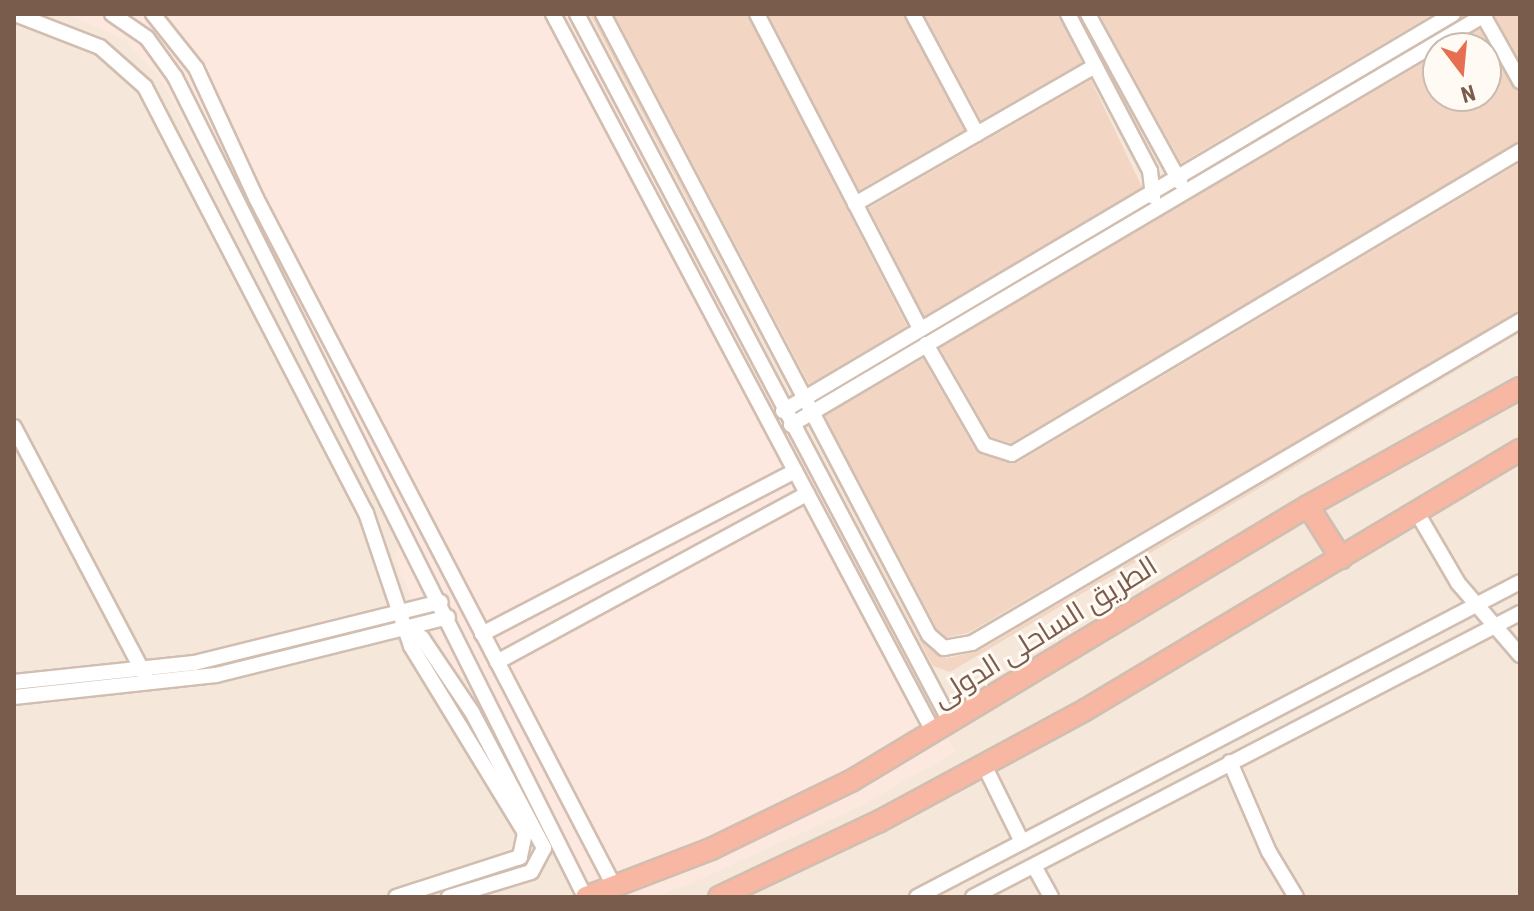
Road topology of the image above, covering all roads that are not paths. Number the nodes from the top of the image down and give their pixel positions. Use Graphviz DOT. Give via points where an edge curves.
graph roads {
  1 [pos="15,14"];
  2 [pos="112,14"];
  3 [pos="153,14"];
  4 [pos="553,14"];
  5 [pos="577,14"];
  6 [pos="603,14"];
  7 [pos="757,14"];
  8 [pos="913,14"];
  9 [pos="1068,14"];
  10 [pos="1088,14"];
  11 [pos="1453,14"];
  12 [pos="1485,15"];
  13 [pos="1095,66"];
  14 [pos="1520,81"];
  15 [pos="977,134"];
  16 [pos="1520,151"];
  17 [pos="1177,177"];
  18 [pos="1153,191"];
  19 [pos="1186,193"];
  20 [pos="855,204"];
  21 [pos="1160,208"];
  22 [pos="1520,321"];
  23 [pos="920,329"];
  24 [pos="926,344"];
  25 [pos="1520,388"];
  26 [pos="805,398"];
  27 [pos="783,411"];
  28 [pos="813,412"];
  29 [pos="791,425"];
  30 [pos="14,427"];
  31 [pos="1520,450"];
  32 [pos="795,471"];
  33 [pos="807,494"];
  34 [pos="1308,506"];
  35 [pos="1416,511"];
  36 [pos="436,544"];
  37 [pos="418,555"];
  38 [pos="1341,558"];
  39 [pos="1520,582"];
  40 [pos="441,602"];
  41 [pos="1476,604"];
  42 [pos="402,612"];
  43 [pos="1520,613"];
  44 [pos="448,617"];
  45 [pos="1496,626"];
  46 [pos="407,627"];
  47 [pos="482,634"];
  48 [pos="1520,655"];
  49 [pos="497,662"];
  50 [pos="141,671"];
  51 [pos="505,679"];
  52 [pos="14,682"];
  53 [pos="154,684"];
  54 [pos="484,688"];
  55 [pos="14,697"];
  56 [pos="942,728"];
  57 [pos="1230,762"];
  58 [pos="984,765"];
  59 [pos="1023,841"];
  60 [pos="524,852"];
  61 [pos="543,856"];
  62 [pos="1035,865"];
  63 [pos="614,886"];
  64 [pos="729,895"];
  65 [pos="396,897"];
  66 [pos="449,897"];
  67 [pos="586,897"];
  68 [pos="917,897"];
  69 [pos="973,897"];
  70 [pos="1051,897"];
  71 [pos="1296,897"];
  1 -- 42 [label="street" via="100,47 145,87 366,513"];
  2 -- 37 [label="street" via="163,56 242,221"];
  3 -- 36 [label="street" via="196,68 256,198"];
  4 -- 32 [label="street"];
  5 -- 27 [label="street"];
  6 -- 26 [label="street"];
  7 -- 20 [label="street"];
  8 -- 15 [label="street"];
  9 -- 13 [label="street"];
  10 -- 17 [label="street"];
  11 -- 17 [label="street"];
  12 -- 14 [label="street"];
  12 -- 19 [label="street"];
  13 -- 15 [label="street"];
  13 -- 18 [label="street" via="1150,171"];
  15 -- 20 [label="street"];
  16 -- 24 [label="street" via="1012,454 984,445"];
  17 -- 18 [label="street"];
  17 -- 19 [label="street"];
  18 -- 21 [label="street"];
  18 -- 23 [label="street"];
  19 -- 21 [label="street"];
  20 -- 23 [label="street"];
  21 -- 24 [label="street"];
  22 -- 28 [label="street" via="954,651 929,635"];
  23 -- 26 [label="street"];
  24 -- 28 [label="street"];
  25 -- 34 [label="highway, الطريق الساحلى الدولى"];
  26 -- 27 [label="street"];
  26 -- 28 [label="street"];
  27 -- 29 [label="street"];
  28 -- 29 [label="street"];
  29 -- 56 [label="street"];
  30 -- 50 [label="street"];
  31 -- 35 [label="highway"];
  32 -- 33 [label="street"];
  32 -- 47 [label="street"];
  33 -- 49 [label="street"];
  33 -- 56 [label="street"];
  34 -- 38 [label="highway"];
  34 -- 56 [label="highway, الطريق الساحلى الدولى"];
  35 -- 38 [label="highway"];
  35 -- 41 [label="street" via="1442,560"];
  36 -- 37 [label="street"];
  36 -- 47 [label="street"];
  37 -- 40 [label="street"];
  38 -- 58 [label="highway"];
  39 -- 41 [label="street"];
  40 -- 42 [label="street"];
  40 -- 44 [label="street"];
  41 -- 45 [label="street"];
  41 -- 59 [label="street"];
  42 -- 46 [label="street"];
  42 -- 50 [label="street"];
  43 -- 45 [label="street"];
  44 -- 46 [label="street"];
  44 -- 54 [label="street"];
  45 -- 48 [label="street"];
  45 -- 57 [label="street"];
  46 -- 53 [label="street" via="246,669"];
  46 -- 60 [label="street" via="411,646 525,833"];
  46 -- 61 [label="street" via="422,638 479,723 538,828"];
  47 -- 49 [label="street"];
  49 -- 51 [label="street"];
  50 -- 52 [label="street"];
  50 -- 53 [label="street"];
  51 -- 54 [label="street"];
  51 -- 63 [label="street"];
  53 -- 55 [label="street"];
  54 -- 67 [label="street"];
  56 -- 63 [label="highway, الطريق الساحلى الدولى" via="726,842"];
  57 -- 62 [label="street"];
  57 -- 71 [label="street" via="1269,852"];
  58 -- 59 [label="street"];
  58 -- 64 [label="highway"];
  59 -- 62 [label="street"];
  59 -- 62 [label="street"];
  59 -- 68 [label="street"];
  60 -- 61 [label="street"];
  60 -- 65 [label="street"];
  61 -- 66 [label="street" via="531,872"];
  62 -- 69 [label="street"];
  62 -- 70 [label="street"];
  63 -- 67 [label="highway, الطريق الساحلى الدولى"];
}
